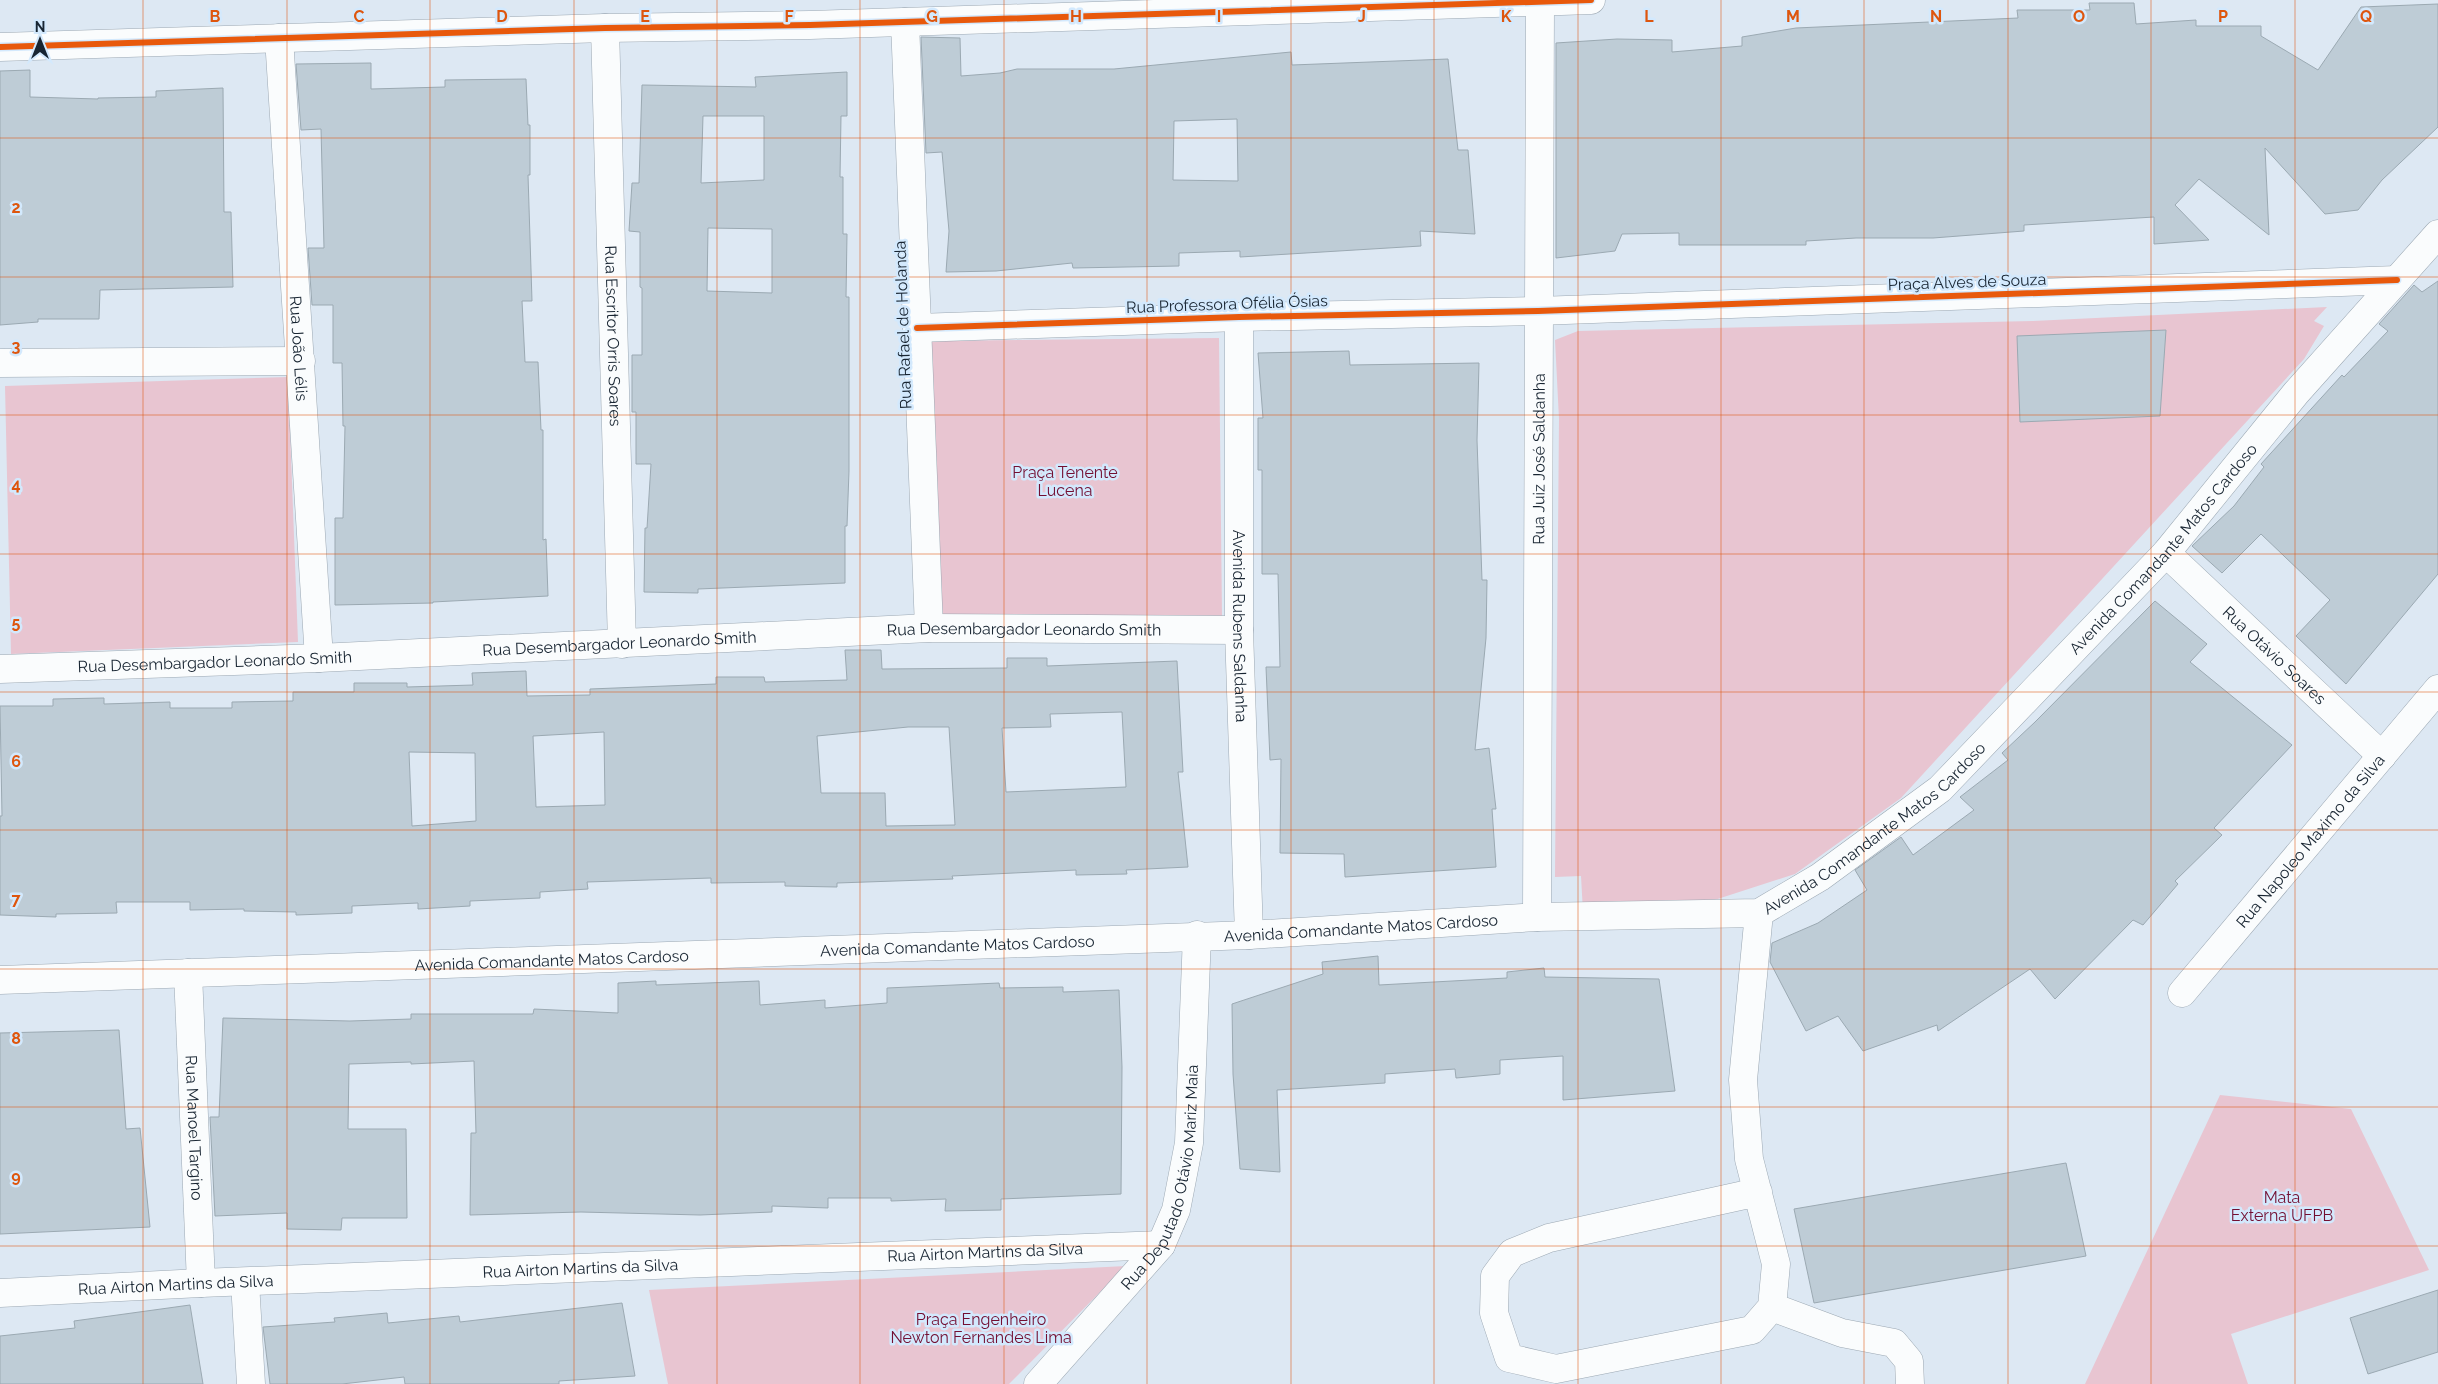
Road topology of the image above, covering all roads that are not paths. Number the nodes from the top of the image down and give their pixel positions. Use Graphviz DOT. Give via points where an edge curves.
graph roads {
  1 [pos="1591,0"];
  2 [pos="1540,2"];
  3 [pos="905,22"];
  4 [pos="606,28"];
  5 [pos="279,38"];
  6 [pos="0,47"];
  7 [pos="2438,234"];
  8 [pos="2397,280"];
  9 [pos="1538,311"];
  10 [pos="1239,316"];
  11 [pos="917,328"];
  12 [pos="301,361"];
  13 [pos="0,363"];
  14 [pos="2166,553"];
  15 [pos="929,628"];
  16 [pos="1239,630"];
  17 [pos="622,644"];
  18 [pos="319,658"];
  19 [pos="0,669"];
  20 [pos="2438,689"];
  21 [pos="2382,756"];
  22 [pos="1758,913"];
  23 [pos="1537,917"];
  24 [pos="1197,935"];
  25 [pos="1248,935"];
  26 [pos="188,973"];
  27 [pos="0,980"];
  28 [pos="2182,993"];
  29 [pos="1758,1192"];
  30 [pos="1161,1245"];
  31 [pos="245,1282"];
  32 [pos="201,1283"];
  33 [pos="0,1293"];
  34 [pos="1772,1307"];
  35 [pos="251,1384"];
  36 [pos="1038,1384"];
  37 [pos="1910,1384"];
  1 -- 2 [label="street"];
  2 -- 3 [label="street"];
  2 -- 9 [label="street, Rua Juiz José Saldanha"];
  3 -- 4 [label="street"];
  3 -- 11 [label="street, Rua Rafael de Holanda"];
  4 -- 5 [label="street"];
  4 -- 17 [label="street, Rua Escritor Orris Soares"];
  5 -- 6 [label="street"];
  5 -- 12 [label="street, Rua João Lélis"];
  7 -- 8 [label="street, Avenida Comandante Matos Cardoso"];
  8 -- 9 [label="street, Praça Alves de Souza"];
  8 -- 14 [label="street, Avenida Comandante Matos Cardoso" via="2296,393"];
  9 -- 10 [label="street, Rua Professora Ofélia Ósias"];
  9 -- 23 [label="street, Rua Juiz José Saldanha"];
  10 -- 11 [label="street, Rua Professora Ofélia Ósias"];
  10 -- 16 [label="street, Avenida Rubens Saldanha"];
  11 -- 15 [label="street, Rua Rafael de Holanda"];
  12 -- 13 [label="street"];
  12 -- 18 [label="street, Rua João Lélis"];
  14 -- 21 [label="street, Rua Otávio Soares"];
  14 -- 22 [label="street, Avenida Comandante Matos Cardoso" via="1940,790 1820,877"];
  15 -- 16 [label="street, Rua Desembargador Leonardo Smith"];
  15 -- 17 [label="street, Rua Desembargador Leonardo Smith"];
  16 -- 25 [label="street, Avenida Rubens Saldanha"];
  17 -- 18 [label="street, Rua Desembargador Leonardo Smith"];
  18 -- 19 [label="street, Rua Desembargador Leonardo Smith"];
  20 -- 21 [label="street, Rua Napoleo Maximo da Silva"];
  21 -- 28 [label="street, Rua Napoleo Maximo da Silva"];
  22 -- 23 [label="street, Avenida Comandante Matos Cardoso"];
  22 -- 29 [label="street" via="1743,1080 1749,1159"];
  23 -- 25 [label="street, Avenida Comandante Matos Cardoso"];
  24 -- 25 [label="street, Avenida Comandante Matos Cardoso"];
  24 -- 26 [label="street, Avenida Comandante Matos Cardoso"];
  24 -- 30 [label="street, Rua Deputado Otávio Mariz Maia" via="1189,1143 1176,1210"];
  26 -- 27 [label="street, Avenida Comandante Matos Cardoso"];
  26 -- 32 [label="street, Rua Manoel Targino"];
  29 -- 34 [label="street" via="1776,1264"];
  29 -- 34 [label="street" via="1549,1238 1512,1253 1495,1276 1494,1313 1510,1358 1556,1369 1752,1330"];
  30 -- 31 [label="street, Rua Airton Martins da Silva"];
  30 -- 36 [label="street, Rua Deputado Otávio Mariz Maia"];
  31 -- 32 [label="street, Rua Airton Martins da Silva"];
  31 -- 35 [label="street"];
  32 -- 33 [label="street, Rua Airton Martins da Silva"];
  34 -- 37 [label="street" via="1842,1333 1894,1343 1909,1361"];
}
